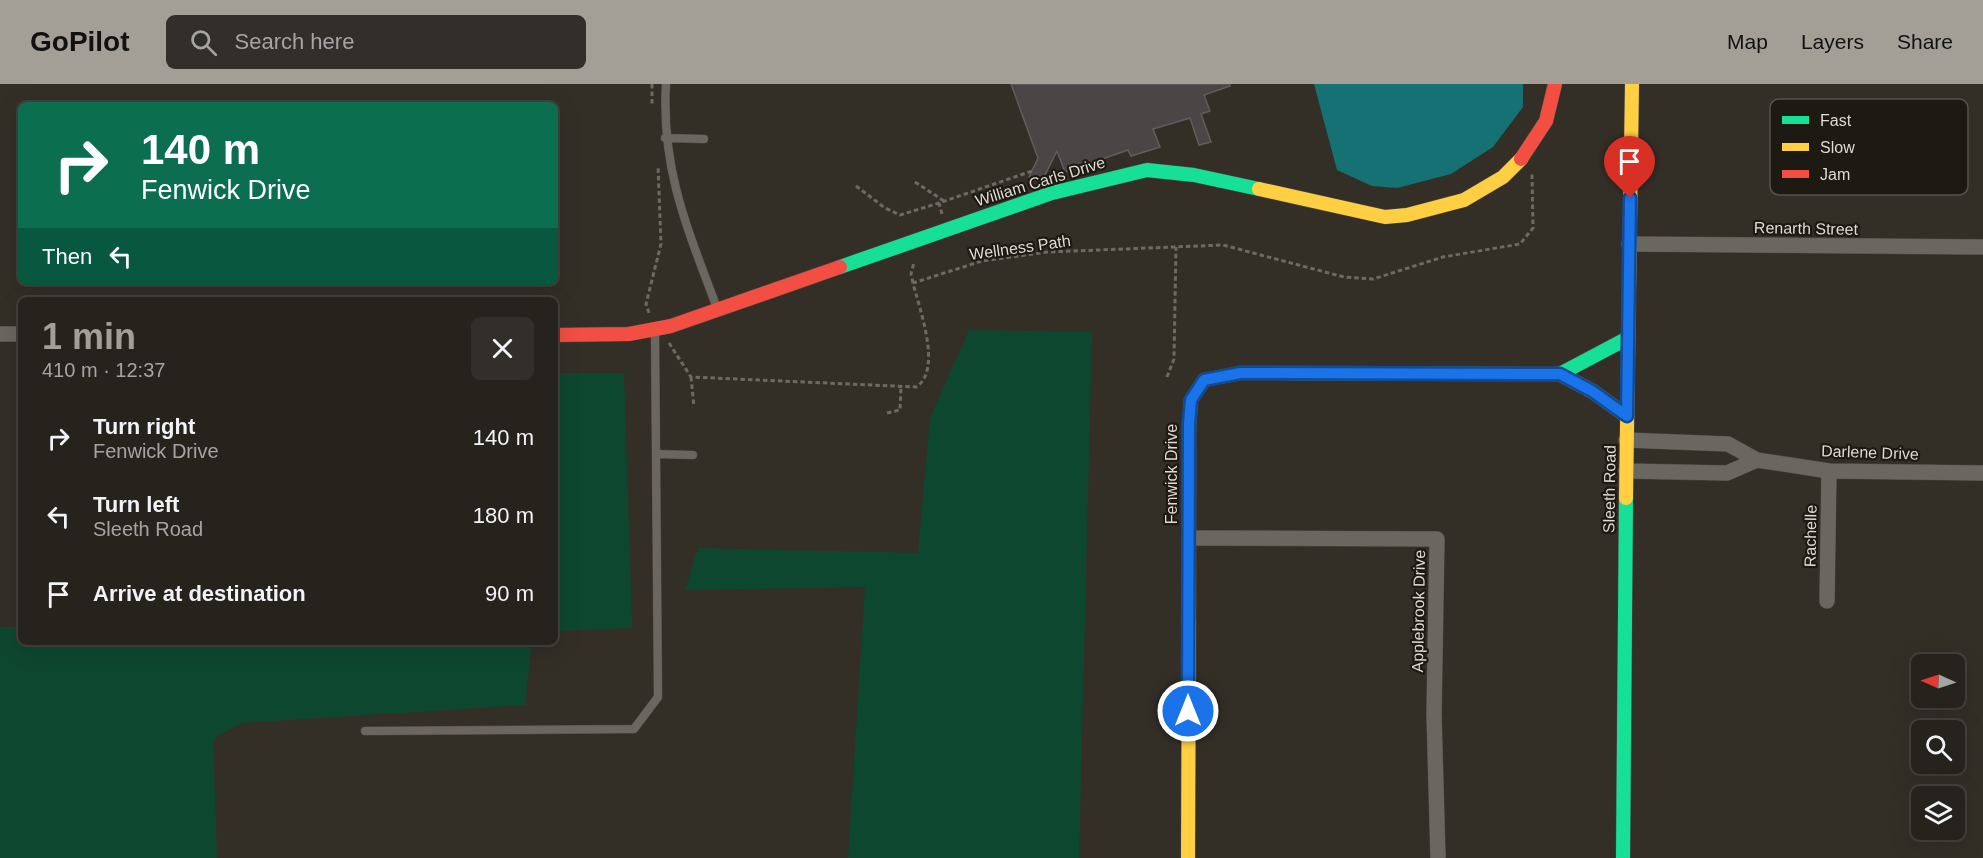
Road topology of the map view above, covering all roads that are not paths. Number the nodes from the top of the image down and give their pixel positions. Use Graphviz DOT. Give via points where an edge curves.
graph roads {
  1 [pos="666,84"];
  2 [pos="1555,84"];
  3 [pos="1632,84"];
  4 [pos="665,138"];
  5 [pos="704,139"];
  6 [pos="1629,244"];
  7 [pos="1983,247"];
  8 [pos="719,311"];
  9 [pos="657,330"];
  10 [pos="0,334"];
  11 [pos="18,334"];
  12 [pos="558,335"];
  13 [pos="1628,338"];
  14 [pos="1560,374"];
  15 [pos="1627,416"];
  16 [pos="1626,440"];
  17 [pos="656,454"];
  18 [pos="693,455"];
  19 [pos="1757,460"];
  20 [pos="1626,471"];
  21 [pos="1829,471"];
  22 [pos="1983,473"];
  23 [pos="1189,538"];
  24 [pos="1827,601"];
  25 [pos="365,731"];
  26 [pos="1188,858"];
  27 [pos="1438,858"];
  28 [pos="1623,858"];
  1 -- 4 [label="lane"];
  2 -- 8 [label="street, William Carls Drive" via="1546,121 1522,158 1503,177 1464,200 1385,217 1194,175 1147,171 1052,193"];
  3 -- 6 [label="street, Sleeth Road"];
  4 -- 5 [label="lane"];
  4 -- 8 [label="lane" via="678,203"];
  6 -- 7 [label="street, Renarth Street"];
  6 -- 13 [label="street, Sleeth Road"];
  8 -- 9 [label="street, William Carls Drive"];
  9 -- 12 [label="street, William Carls Drive"];
  9 -- 17 [label="lane"];
  10 -- 11 [label="street"];
  13 -- 14 [label="street, Fenwick Drive"];
  13 -- 15 [label="street, Sleeth Road"];
  14 -- 15 [label="street, Fenwick Drive"];
  14 -- 23 [label="street, Fenwick Drive" via="1240,373 1204,380 1191,400"];
  15 -- 16 [label="street, Sleeth Road"];
  16 -- 19 [label="street, Darlene Drive" via="1728,444"];
  16 -- 20 [label="street, Sleeth Road"];
  17 -- 18 [label="lane"];
  17 -- 25 [label="lane" via="658,696 634,729"];
  19 -- 20 [label="street" via="1727,473"];
  19 -- 21 [label="street, Darlene Drive"];
  20 -- 28 [label="street, Sleeth Road"];
  21 -- 22 [label="street, Darlene Drive"];
  21 -- 24 [label="street, Rachelle"];
  23 -- 26 [label="street, Fenwick Drive"];
  23 -- 27 [label="street, Applebrook Drive" via="1437,539 1434,714"];
}
